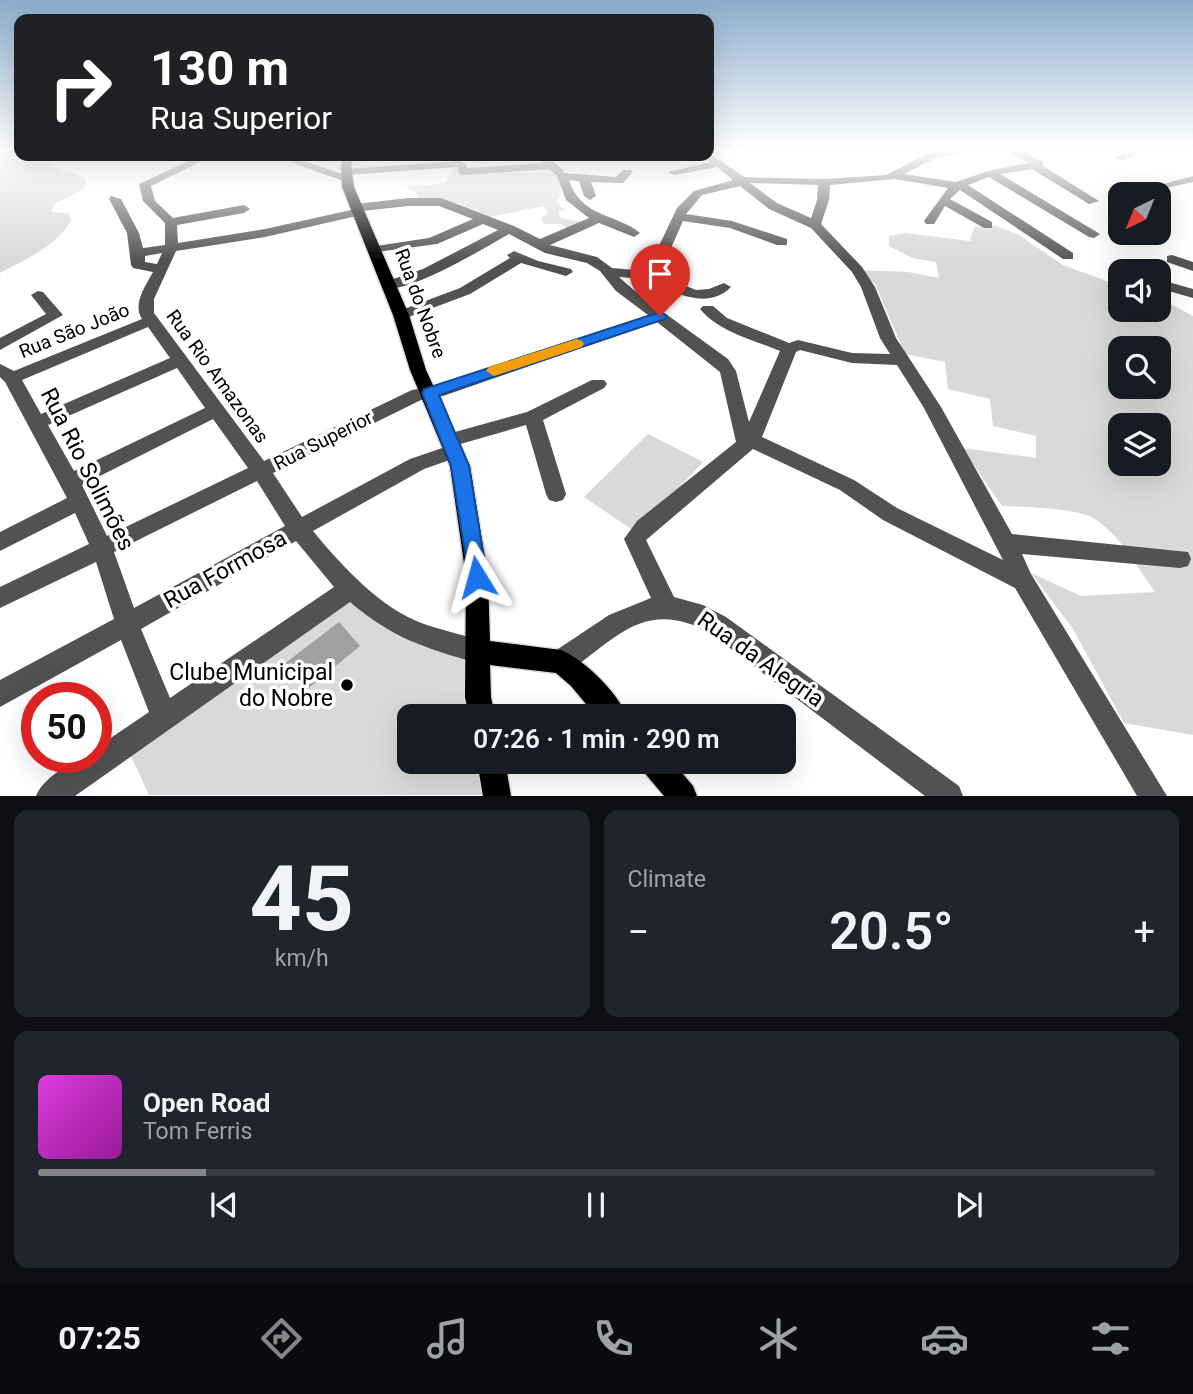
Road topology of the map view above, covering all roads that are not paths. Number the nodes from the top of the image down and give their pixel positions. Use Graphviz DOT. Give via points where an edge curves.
graph roads {
  1 [pos="144,187"];
  2 [pos="351,187"];
  3 [pos="566,187"];
  4 [pos="587,187"];
  5 [pos="721,187"];
  6 [pos="750,187"];
  7 [pos="824,187"];
  8 [pos="957,187"];
  9 [pos="960,187"];
  10 [pos="1014,187"];
  11 [pos="1070,187"];
  12 [pos="590,196"];
  13 [pos="115,199"];
  14 [pos="943,200"];
  15 [pos="1093,201"];
  16 [pos="244,209"];
  17 [pos="356,210"];
  18 [pos="679,217"];
  19 [pos="600,218"];
  20 [pos="482,220"];
  21 [pos="930,221"];
  22 [pos="171,222"];
  23 [pos="814,225"];
  24 [pos="988,225"];
  25 [pos="509,229"];
  26 [pos="634,233"];
  27 [pos="1094,234"];
  28 [pos="782,242"];
  29 [pos="538,245"];
  30 [pos="172,246"];
  31 [pos="374,250"];
  32 [pos="138,253"];
  33 [pos="1068,256"];
  34 [pos="1172,260"];
  35 [pos="1193,267"];
  36 [pos="160,269"];
  37 [pos="566,272"];
  38 [pos="608,272"];
  39 [pos="651,276"];
  40 [pos="389,285"];
  41 [pos="724,287"];
  42 [pos="1171,288"];
  43 [pos="1193,294"];
  44 [pos="38,295"];
  45 [pos="640,302"];
  46 [pos="708,309"];
  47 [pos="401,315"];
  48 [pos="660,316"];
  49 [pos="152,320"];
  50 [pos="0,345"];
  51 [pos="789,349"];
  52 [pos="181,360"];
  53 [pos="902,360"];
  54 [pos="6,374"];
  55 [pos="598,384"];
  56 [pos="430,393"];
  57 [pos="216,411"];
  58 [pos="533,416"];
  59 [pos="36,423"];
  60 [pos="748,443"];
  61 [pos="452,446"];
  62 [pos="261,471"];
  63 [pos="75,492"];
  64 [pos="556,494"];
  65 [pos="298,528"];
  66 [pos="0,542"];
  67 [pos="1006,543"];
  68 [pos="102,548"];
  69 [pos="1180,559"];
  70 [pos="1023,581"];
  71 [pos="351,588"];
  72 [pos="0,598"];
  73 [pos="666,605"];
  74 [pos="127,623"];
  75 [pos="477,651"];
  76 [pos="561,663"];
  77 [pos="0,694"];
  78 [pos="479,704"];
  79 [pos="604,704"];
  80 [pos="164,717"];
  81 [pos="493,774"];
  82 [pos="664,774"];
  83 [pos="50,796"];
  84 [pos="497,796"];
  85 [pos="683,796"];
  86 [pos="948,796"];
  87 [pos="1153,796"];
  1 -- 22 [label="street" via="151,205"];
  2 -- 17 [label="main road, Rua do Nobre"];
  3 -- 19 [label="street" via="569,196"];
  4 -- 12 [label="street"];
  5 -- 18 [label="street" via="690,199"];
  6 -- 23 [label="street" via="773,206"];
  7 -- 23 [label="street"];
  8 -- 14 [label="street"];
  9 -- 33 [label="street"];
  10 -- 27 [label="street"];
  11 -- 15 [label="street"];
  13 -- 32 [label="street"];
  14 -- 21 [label="street"];
  14 -- 24 [label="street"];
  16 -- 22 [label="street"];
  17 -- 20 [label="street" via="441,202"];
  17 -- 30 [label="street" via="229,239"];
  17 -- 31 [label="main road, Rua do Nobre"];
  18 -- 28 [label="street" via="732,225"];
  18 -- 39 [label="street"];
  19 -- 26 [label="street"];
  19 -- 29 [label="street"];
  20 -- 25 [label="street"];
  20 -- 31 [label="street" via="432,241"];
  22 -- 30 [label="street, Rua Rio Amazonas"];
  23 -- 53 [label="street" via="857,270"];
  25 -- 29 [label="street"];
  25 -- 40 [label="street" via="446,264"];
  29 -- 38 [label="street" via="593,260"];
  30 -- 32 [label="street"];
  30 -- 36 [label="street, Rua Rio Amazonas"];
  31 -- 40 [label="main road, Rua do Nobre"];
  32 -- 36 [label="street" via="138,265"];
  34 -- 35 [label="street"];
  36 -- 49 [label="street, Rua Rio Amazonas" via="145,307"];
  37 -- 47 [label="street" via="517,256 465,291"];
  38 -- 39 [label="street"];
  38 -- 45 [label="street"];
  39 -- 41 [label="street" via="698,296"];
  39 -- 45 [label="street"];
  40 -- 47 [label="main road, Rua do Nobre"];
  42 -- 43 [label="street"];
  44 -- 50 [label="street" via="55,315"];
  45 -- 48 [label="street"];
  46 -- 51 [label="street" via="722,321"];
  47 -- 56 [label="main road, Rua do Nobre"];
  48 -- 56 [label="street, Rua Superior"];
  48 -- 60 [label="street" via="725,367"];
  49 -- 52 [label="street, Rua Rio Amazonas"];
  49 -- 54 [label="street, Rua São João"];
  51 -- 53 [label="street" via="795,345 852,358"];
  51 -- 60 [label="street"];
  52 -- 57 [label="street, Rua Rio Amazonas"];
  52 -- 59 [label="street"];
  53 -- 67 [label="street"];
  54 -- 59 [label="street, Rua Rio Solimões"];
  55 -- 58 [label="street, Rua Formosa"];
  56 -- 61 [label="main road, Rua do Nobre"];
  56 -- 62 [label="street, Rua Superior" via="418,394"];
  57 -- 62 [label="street, Rua Rio Amazonas"];
  57 -- 63 [label="street"];
  58 -- 61 [label="street, Rua Formosa"];
  58 -- 64 [label="street"];
  59 -- 63 [label="street, Rua Rio Solimões"];
  60 -- 70 [label="street" via="847,485 890,514"];
  60 -- 73 [label="street" via="635,539"];
  61 -- 65 [label="street, Rua Formosa"];
  61 -- 75 [label="main road, Rua do Nobre" via="464,482 477,577"];
  62 -- 65 [label="street, Rua Rio Amazonas"];
  62 -- 68 [label="street, Rua Superior"];
  63 -- 66 [label="street"];
  63 -- 68 [label="street, Rua Rio Solimões"];
  65 -- 71 [label="street, Rua Rio Amazonas"];
  65 -- 74 [label="street, Rua Formosa"];
  67 -- 69 [label="street"];
  67 -- 70 [label="street"];
  68 -- 72 [label="street, Rua Superior"];
  68 -- 74 [label="street, Rua Rio Solimões"];
  70 -- 87 [label="street"];
  71 -- 75 [label="street, Rua Rio Amazonas" via="418,634"];
  71 -- 80 [label="street"];
  73 -- 76 [label="street" via="631,615"];
  73 -- 86 [label="street, Rua da Alegria" via="692,610 718,625"];
  74 -- 77 [label="street, Rua Formosa"];
  74 -- 80 [label="street, Rua Rio Solimões"];
  75 -- 76 [label="main road"];
  75 -- 78 [label="main road, Rua do Nobre"];
  76 -- 79 [label="main road"];
  80 -- 83 [label="street"];
  81 -- 84 [label="main road"];
  82 -- 85 [label="main road"];
}
